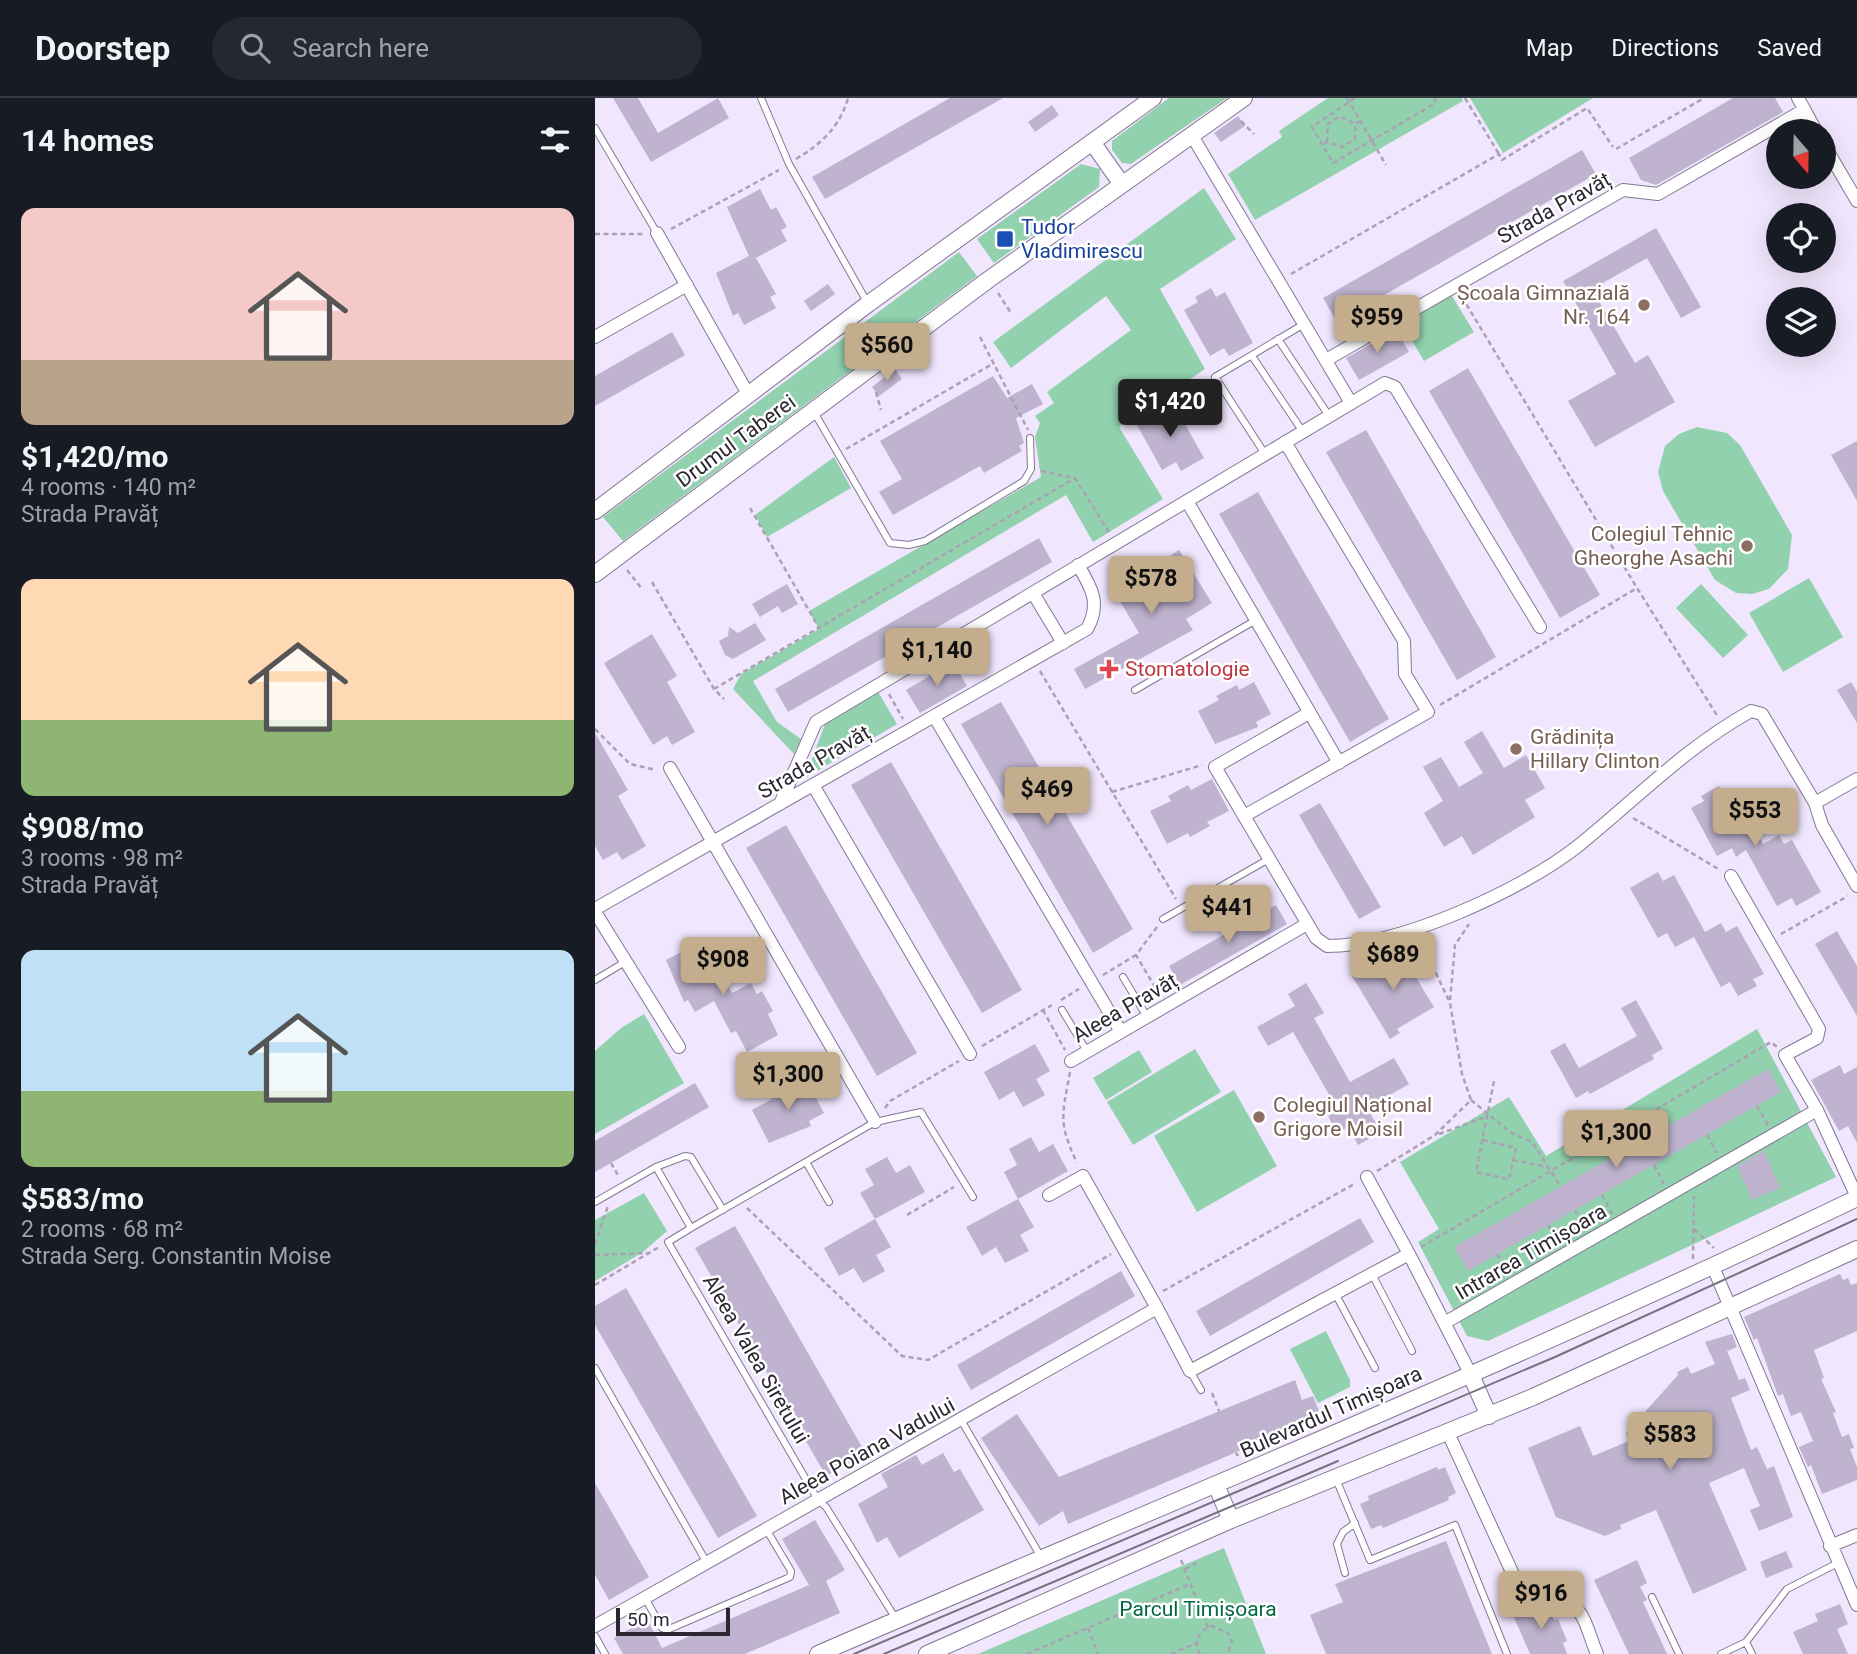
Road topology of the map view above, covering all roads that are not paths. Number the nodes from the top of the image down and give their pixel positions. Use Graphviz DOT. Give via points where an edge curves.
graph roads {
  1 [pos="761,98"];
  2 [pos="1153,98"];
  3 [pos="1244,98"];
  4 [pos="1798,98"];
  5 [pos="1804,110"];
  6 [pos="1810,119"];
  7 [pos="595,128"];
  8 [pos="1191,134"];
  9 [pos="1092,142"];
  10 [pos="1836,166"];
  11 [pos="1121,183"];
  12 [pos="1857,201"];
  13 [pos="657,233"];
  14 [pos="687,285"];
  15 [pos="869,304"];
  16 [pos="1304,324"];
  17 [pos="595,337"];
  18 [pos="1278,339"];
  19 [pos="1252,356"];
  20 [pos="1326,360"];
  21 [pos="748,394"];
  22 [pos="1351,403"];
  23 [pos="813,411"];
  24 [pos="1329,416"];
  25 [pos="1303,432"];
  26 [pos="1030,438"];
  27 [pos="1285,442"];
  28 [pos="1265,454"];
  29 [pos="1187,500"];
  30 [pos="595,511"];
  31 [pos="1078,565"];
  32 [pos="595,574"];
  33 [pos="1033,593"];
  34 [pos="1256,620"];
  35 [pos="1540,626"];
  36 [pos="1063,643"];
  37 [pos="1136,690"];
  38 [pos="1309,713"];
  39 [pos="934,716"];
  40 [pos="1339,763"];
  41 [pos="670,768"];
  42 [pos="1857,779"];
  43 [pos="813,785"];
  44 [pos="1815,803"];
  45 [pos="780,804"];
  46 [pos="1244,816"];
  47 [pos="713,842"];
  48 [pos="1269,859"];
  49 [pos="1731,876"];
  50 [pos="1857,888"];
  51 [pos="595,911"];
  52 [pos="1163,919"];
  53 [pos="1307,924"];
  54 [pos="625,962"];
  55 [pos="1123,976"];
  56 [pos="595,980"];
  57 [pos="1062,1010"];
  58 [pos="1147,1017"];
  59 [pos="1121,1032"];
  60 [pos="679,1047"];
  61 [pos="1087,1052"];
  62 [pos="970,1054"];
  63 [pos="1072,1061"];
  64 [pos="1818,1110"];
  65 [pos="875,1122"];
  66 [pos="806,1162"];
  67 [pos="656,1167"];
  68 [pos="1367,1177"];
  69 [pos="1049,1195"];
  70 [pos="973,1197"];
  71 [pos="1857,1197"];
  72 [pos="595,1202"];
  73 [pos="829,1202"];
  74 [pos="723,1210"];
  75 [pos="691,1228"];
  76 [pos="1857,1249"];
  77 [pos="1409,1254"];
  78 [pos="1716,1259"];
  79 [pos="1371,1274"];
  80 [pos="1335,1293"];
  81 [pos="1155,1303"];
  82 [pos="1731,1309"];
  83 [pos="1446,1322"];
  84 [pos="1412,1351"];
  85 [pos="595,1368"];
  86 [pos="1375,1368"];
  87 [pos="1190,1371"];
  88 [pos="1471,1373"];
  89 [pos="1201,1390"];
  90 [pos="1489,1416"];
  91 [pos="961,1420"];
  92 [pos="1448,1433"];
  93 [pos="1336,1478"];
  94 [pos="1216,1485"];
  95 [pos="818,1500"];
  96 [pos="1231,1520"];
  97 [pos="1355,1523"];
  98 [pos="766,1529"];
  99 [pos="1857,1535"];
  100 [pos="1831,1546"];
  101 [pos="1042,1559"];
  102 [pos="707,1563"];
  103 [pos="1838,1563"];
  104 [pos="1345,1573"];
  105 [pos="1652,1597"];
  106 [pos="645,1598"];
  107 [pos="1857,1605"];
  108 [pos="897,1620"];
  109 [pos="595,1626"];
  110 [pos="595,1636"];
  111 [pos="1746,1642"];
  112 [pos="856,1646"];
  113 [pos="605,1654"];
  114 [pos="818,1654"];
  115 [pos="927,1654"];
  116 [pos="1507,1654"];
  117 [pos="1597,1654"];
  118 [pos="1679,1654"];
  119 [pos="1721,1654"];
  120 [pos="1752,1654"];
  1 -- 15 [label="lane" via="789,164"];
  2 -- 9 [label="main road, Drumul Taberei"];
  3 -- 8 [label="main road, Drumul Taberei"];
  4 -- 5 [label="street"];
  5 -- 6 [label="street"];
  5 -- 20 [label="street, Strada Pravăț" via="1658,194 1623,190"];
  7 -- 13 [label="lane"];
  8 -- 11 [label="main road, Drumul Taberei"];
  8 -- 16 [label="street"];
  9 -- 11 [label="main road"];
  9 -- 15 [label="main road, Drumul Taberei"];
  10 -- 12 [label="street"];
  11 -- 23 [label="main road, Drumul Taberei"];
  13 -- 14 [label="street"];
  14 -- 17 [label="street"];
  14 -- 21 [label="street"];
  15 -- 21 [label="main road, Drumul Taberei"];
  16 -- 18 [label="lane"];
  16 -- 20 [label="street"];
  18 -- 19 [label="lane"];
  18 -- 24 [label="lane"];
  19 -- 25 [label="lane"];
  19 -- 28 [label="lane" via="1215,377"];
  20 -- 22 [label="street"];
  21 -- 30 [label="main road, Drumul Taberei"];
  22 -- 24 [label="street"];
  22 -- 35 [label="street" via="1385,383 1393,384"];
  23 -- 26 [label="lane" via="890,543 925,541 1024,481 1031,469"];
  23 -- 32 [label="main road, Drumul Taberei"];
  24 -- 25 [label="street"];
  25 -- 27 [label="street"];
  27 -- 28 [label="street"];
  27 -- 40 [label="street" via="1404,641 1405,674 1428,712"];
  28 -- 29 [label="street"];
  29 -- 31 [label="street"];
  29 -- 34 [label="street"];
  31 -- 33 [label="street"];
  31 -- 36 [label="street, Strada Pravăț" via="1093,589 1094,615 1087,629"];
  33 -- 36 [label="street"];
  33 -- 45 [label="street" via="816,722"];
  34 -- 37 [label="lane"];
  34 -- 38 [label="street"];
  36 -- 39 [label="street, Strada Pravăț"];
  38 -- 40 [label="street"];
  38 -- 46 [label="street" via="1215,767"];
  39 -- 43 [label="street, Strada Pravăț"];
  39 -- 59 [label="street"];
  40 -- 46 [label="street"];
  41 -- 47 [label="street"];
  42 -- 44 [label="street"];
  43 -- 45 [label="street, Strada Pravăț"];
  43 -- 62 [label="street"];
  44 -- 50 [label="street"];
  44 -- 53 [label="street" via="1762,714 1751,711 1724,726 1577,847 1523,881 1465,909 1415,928 1327,946"];
  45 -- 47 [label="street, Strada Pravăț"];
  46 -- 48 [label="street"];
  47 -- 51 [label="street, Strada Pravăț"];
  47 -- 65 [label="street"];
  48 -- 52 [label="lane"];
  48 -- 53 [label="street"];
  49 -- 64 [label="street" via="1820,1033 1785,1055"];
  51 -- 54 [label="street"];
  53 -- 58 [label="street, Aleea Pravăț"];
  54 -- 56 [label="lane"];
  54 -- 60 [label="street"];
  55 -- 58 [label="lane"];
  57 -- 61 [label="lane"];
  58 -- 59 [label="street, Aleea Pravăț"];
  59 -- 61 [label="street, Aleea Pravăț"];
  61 -- 63 [label="street, Aleea Pravăț"];
  64 -- 71 [label="street"];
  64 -- 83 [label="street, Intrarea Timișoara"];
  65 -- 66 [label="lane"];
  65 -- 70 [label="lane" via="921,1112"];
  66 -- 73 [label="lane"];
  66 -- 74 [label="lane"];
  67 -- 72 [label="lane"];
  67 -- 74 [label="lane" via="691,1157"];
  67 -- 75 [label="lane"];
  68 -- 77 [label="street"];
  69 -- 81 [label="street" via="1083,1176"];
  71 -- 78 [label="main road, Bulevardul Timișoara"];
  74 -- 75 [label="lane"];
  75 -- 95 [label="lane, Aleea Valea Siretului" via="668,1242"];
  76 -- 82 [label="main road"];
  77 -- 79 [label="street"];
  77 -- 83 [label="street"];
  78 -- 82 [label="street"];
  78 -- 88 [label="main road, Bulevardul Timișoara"];
  79 -- 80 [label="street"];
  79 -- 84 [label="lane"];
  80 -- 86 [label="lane"];
  80 -- 87 [label="street"];
  81 -- 87 [label="street"];
  81 -- 91 [label="street, Aleea Poiana Vadului"];
  82 -- 90 [label="main road"];
  82 -- 100 [label="street"];
  83 -- 88 [label="street"];
  85 -- 102 [label="lane"];
  87 -- 89 [label="lane"];
  88 -- 90 [label="main road"];
  88 -- 94 [label="main road, Bulevardul Timișoara"];
  90 -- 92 [label="main road"];
  91 -- 95 [label="street, Aleea Poiana Vadului"];
  91 -- 101 [label="lane"];
  92 -- 93 [label="main road"];
  92 -- 117 [label="street" via="1518,1585 1528,1592 1573,1603"];
  93 -- 96 [label="main road"];
  93 -- 97 [label="lane"];
  94 -- 96 [label="main road"];
  94 -- 101 [label="main road, Bulevardul Timișoara"];
  95 -- 98 [label="street, Aleea Poiana Vadului"];
  95 -- 108 [label="lane, Aleea Valea Siretului"];
  96 -- 115 [label="main road"];
  97 -- 104 [label="lane" via="1337,1544"];
  97 -- 116 [label="lane" via="1370,1560 1455,1525"];
  98 -- 102 [label="street, Aleea Poiana Vadului"];
  98 -- 106 [label="lane" via="791,1571 790,1577 667,1630"];
  99 -- 100 [label="street"];
  100 -- 103 [label="street"];
  101 -- 108 [label="main road, Bulevardul Timișoara"];
  102 -- 106 [label="street, Aleea Poiana Vadului"];
  103 -- 107 [label="street"];
  103 -- 111 [label="lane" via="1787,1589"];
  105 -- 118 [label="lane"];
  106 -- 109 [label="street, Aleea Poiana Vadului"];
  108 -- 112 [label="main road, Bulevardul Timișoara"];
  110 -- 113 [label="lane"];
  111 -- 119 [label="lane"];
  111 -- 120 [label="lane"];
  112 -- 114 [label="main road, Bulevardul Timișoara"];
}
